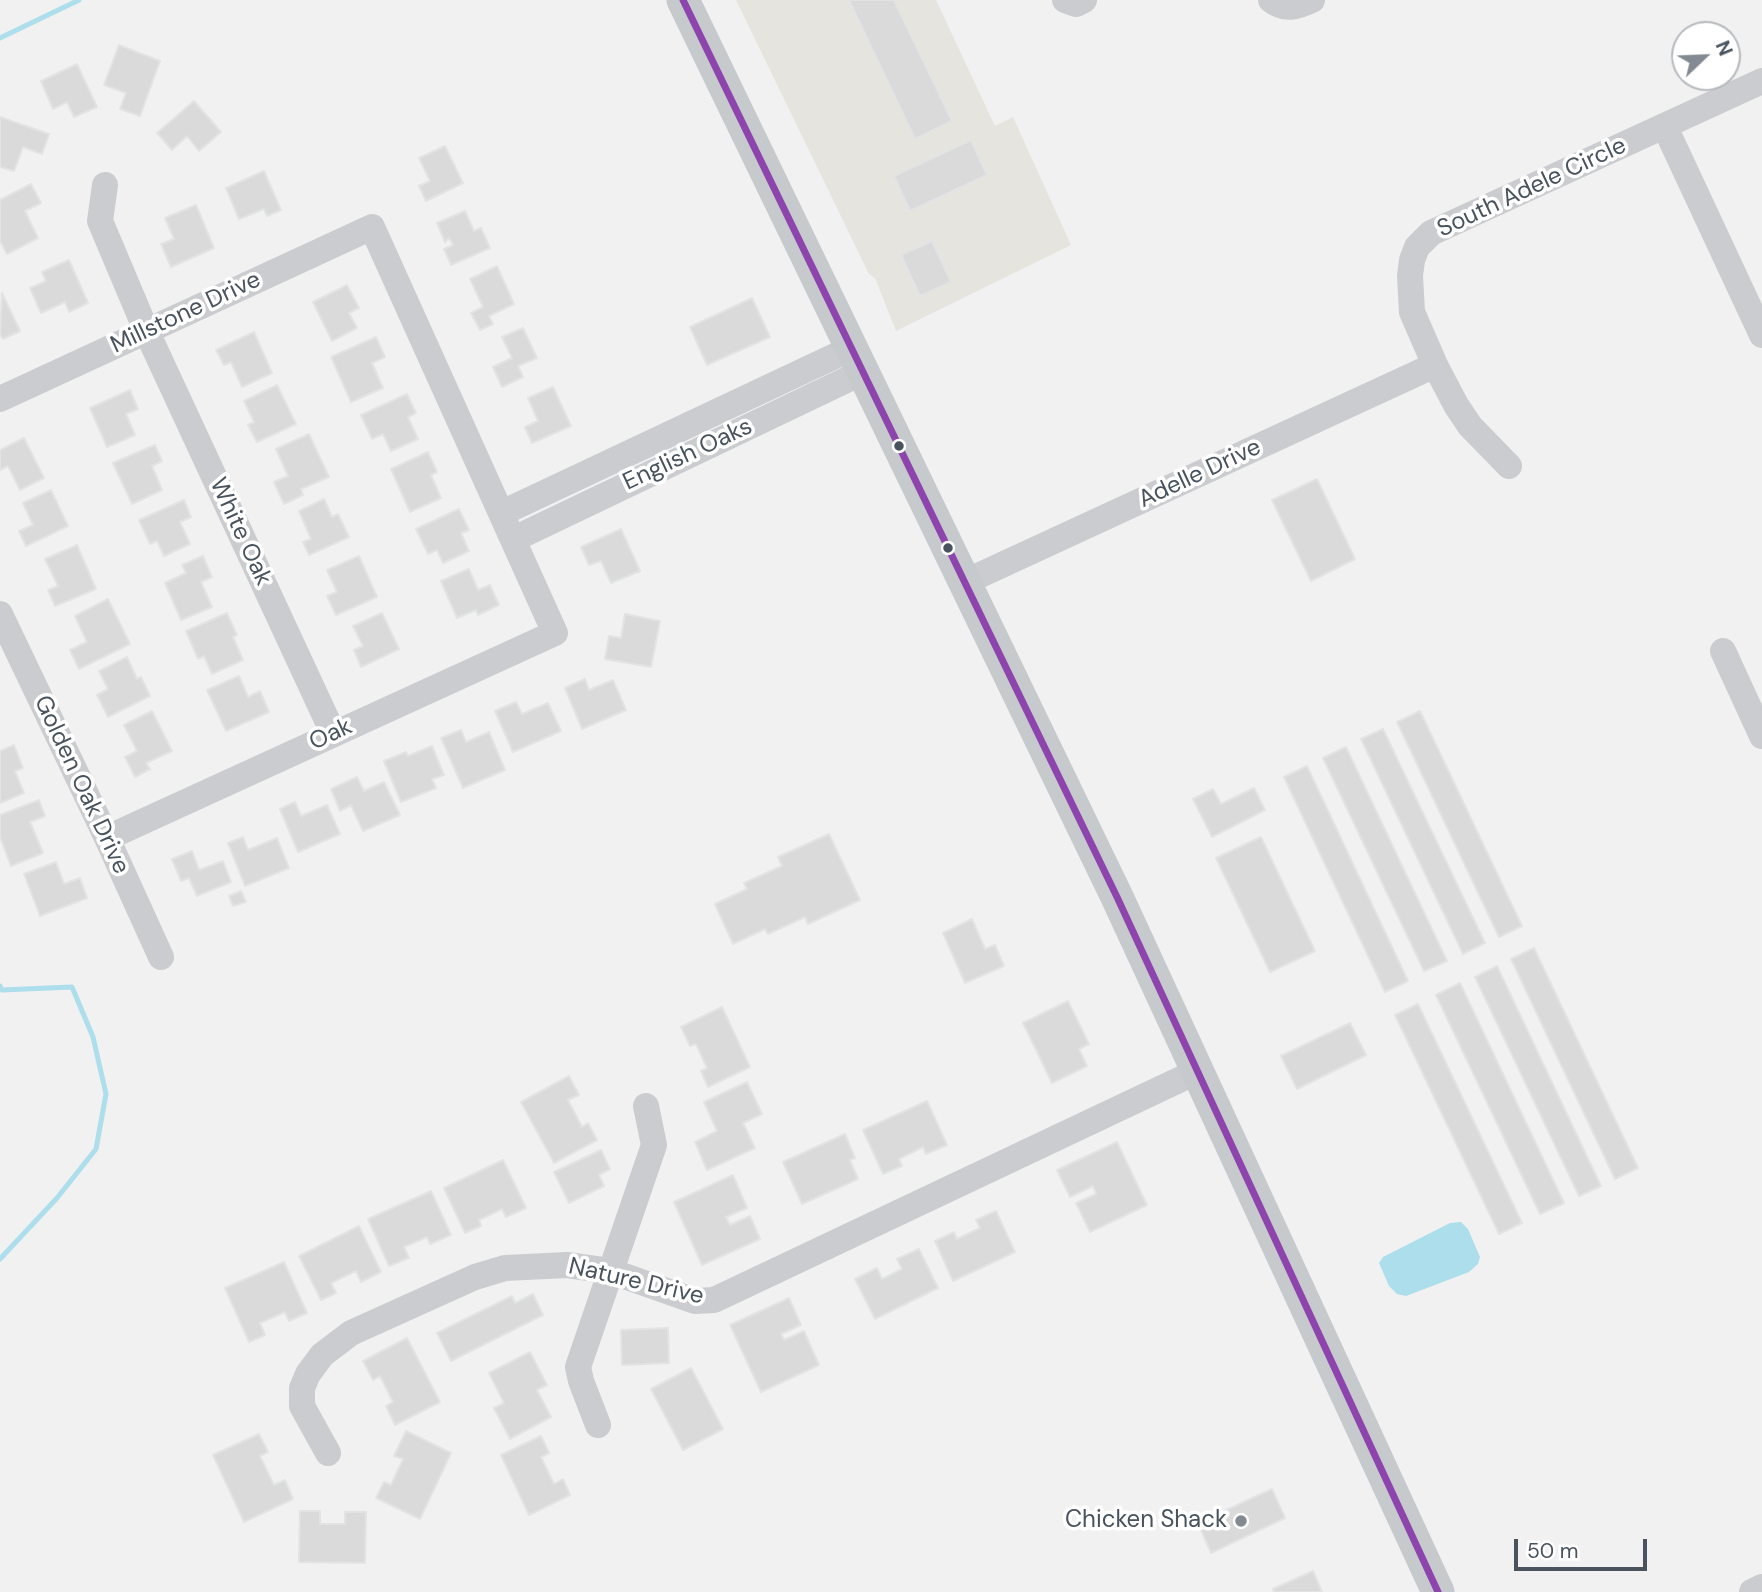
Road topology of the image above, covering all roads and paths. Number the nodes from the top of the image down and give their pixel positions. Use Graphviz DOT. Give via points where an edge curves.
graph roads {
  1 [pos="683,0"];
  2 [pos="1312,0"];
  3 [pos="1274,3"];
  4 [pos="1762,81"];
  5 [pos="1665,127"];
  6 [pos="105,185"];
  7 [pos="146,330"];
  8 [pos="1762,335"];
  9 [pos="858,360"];
  10 [pos="1435,365"];
  11 [pos="0,399"];
  12 [pos="1509,466"];
  13 [pos="502,513"];
  14 [pos="513,539"];
  15 [pos="965,582"];
  16 [pos="0,614"];
  17 [pos="1723,651"];
  18 [pos="333,733"];
  19 [pos="1762,736"];
  20 [pos="107,838"];
  21 [pos="161,957"];
  22 [pos="1198,1071"];
  23 [pos="646,1106"];
  24 [pos="610,1271"];
  25 [pos="598,1425"];
  26 [pos="328,1453"];
  27 [pos="1762,1587"];
  28 [pos="1438,1592"];
  29 [pos="1752,1592"];
  1 -- 9 [label="main road"];
  2 -- 3 [label="street" via="1289,8"];
  4 -- 5 [label="street, South Adele Circle"];
  5 -- 8 [label="street"];
  5 -- 10 [label="street, South Adele Circle" via="1431,233 1417,247 1410,276 1412,312"];
  6 -- 7 [label="street, White Oak" via="100,221"];
  7 -- 11 [label="street, Millstone Drive"];
  7 -- 13 [label="street, Millstone Drive" via="372,227"];
  7 -- 18 [label="street, White Oak"];
  9 -- 13 [label="street, English Oaks"];
  9 -- 14 [label="street, English Oaks"];
  9 -- 15 [label="main road"];
  10 -- 12 [label="street, South Adele Circle" via="1470,426"];
  10 -- 15 [label="street, Adelle Drive"];
  13 -- 14 [label="street"];
  14 -- 18 [label="street, Oak" via="555,633"];
  15 -- 22 [label="main road"];
  16 -- 20 [label="street, Golden Oak Drive"];
  17 -- 19 [label="street"];
  18 -- 20 [label="street, Oak"];
  20 -- 21 [label="street, Golden Oak Drive"];
  22 -- 24 [label="street, Nature Drive" via="714,1300 695,1301"];
  22 -- 28 [label="main road"];
  23 -- 24 [label="street" via="654,1145"];
  24 -- 25 [label="street" via="578,1367"];
  24 -- 26 [label="street, Nature Drive" via="567,1265 505,1268 475,1277 351,1334 322,1355 302,1388 302,1406"];
  27 -- 29 [label="street"];
}
